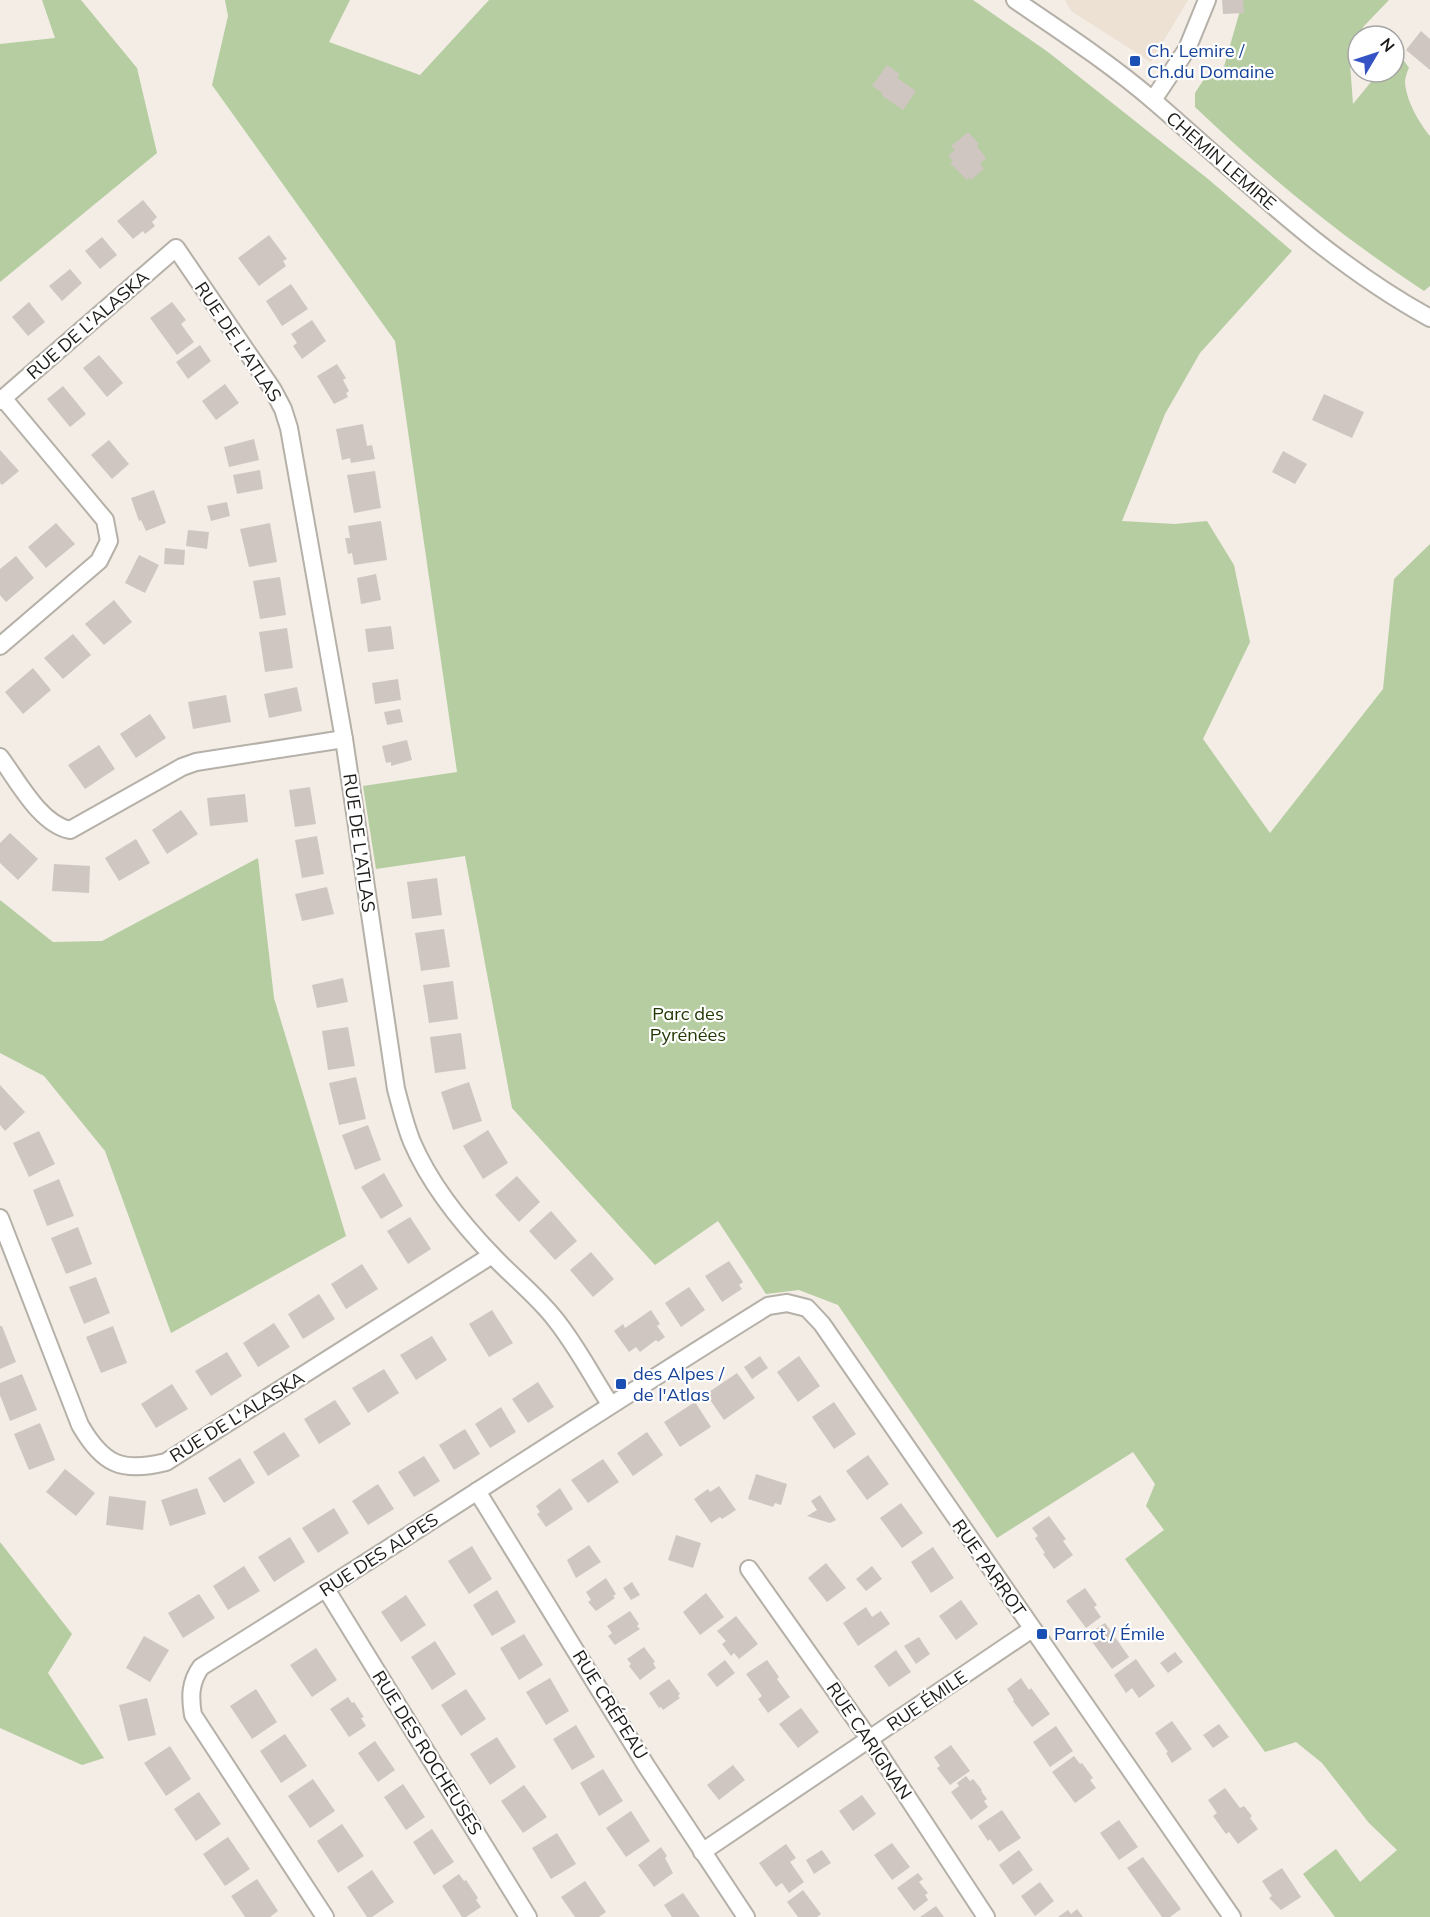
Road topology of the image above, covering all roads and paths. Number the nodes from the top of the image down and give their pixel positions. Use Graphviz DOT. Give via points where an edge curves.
graph roads {
  1 [pos="1015,0"];
  2 [pos="1207,0"];
  3 [pos="1153,100"];
  4 [pos="176,248"];
  5 [pos="1430,318"];
  6 [pos="2,400"];
  7 [pos="0,646"];
  8 [pos="344,739"];
  9 [pos="0,757"];
  10 [pos="0,1218"];
  11 [pos="492,1255"];
  12 [pos="807,1308"];
  13 [pos="610,1404"];
  14 [pos="477,1491"];
  15 [pos="749,1569"];
  16 [pos="326,1589"];
  17 [pos="1032,1629"];
  18 [pos="870,1740"];
  19 [pos="702,1852"];
  20 [pos="325,1917"];
  21 [pos="528,1917"];
  22 [pos="746,1917"];
  23 [pos="986,1917"];
  24 [pos="1232,1917"];
  1 -- 3 [label="street, CHEMIN LEMIRE"];
  2 -- 3 [label="street" via="1187,49"];
  3 -- 5 [label="street, CHEMIN LEMIRE" via="1311,239"];
  4 -- 6 [label="street, RUE DE L'ALASKA"];
  4 -- 8 [label="street, RUE DE L'ATLAS" via="283,409"];
  6 -- 7 [label="street" via="105,520 109,541 99,561"];
  8 -- 9 [label="street" via="196,762 70,830 58,828 46,819"];
  8 -- 11 [label="street, RUE DE L'ATLAS" via="403,1116 420,1157 441,1192"];
  10 -- 11 [label="street, RUE DE L'ALASKA" via="80,1425 91,1444 124,1467 166,1462"];
  11 -- 13 [label="street, RUE DE L'ATLAS" via="555,1318"];
  12 -- 13 [label="street, RUE DES ALPES" via="787,1303 768,1306"];
  12 -- 17 [label="street, RUE PARROT"];
  13 -- 14 [label="street, RUE DES ALPES"];
  14 -- 16 [label="street, RUE DES ALPES"];
  14 -- 19 [label="street, RUE CRÉPEAU"];
  15 -- 18 [label="street, RUE CARIGNAN"];
  16 -- 20 [label="street, RUE DES ALPES" via="201,1667 195,1674 191,1693 197,1722"];
  16 -- 21 [label="street, RUE DES ROCHEUSES"];
  17 -- 18 [label="street, RUE ÉMILE"];
  17 -- 24 [label="street, RUE PARROT"];
  18 -- 19 [label="street, RUE ÉMILE"];
  18 -- 23 [label="street, RUE CARIGNAN"];
  19 -- 22 [label="street, RUE CRÉPEAU"];
}
